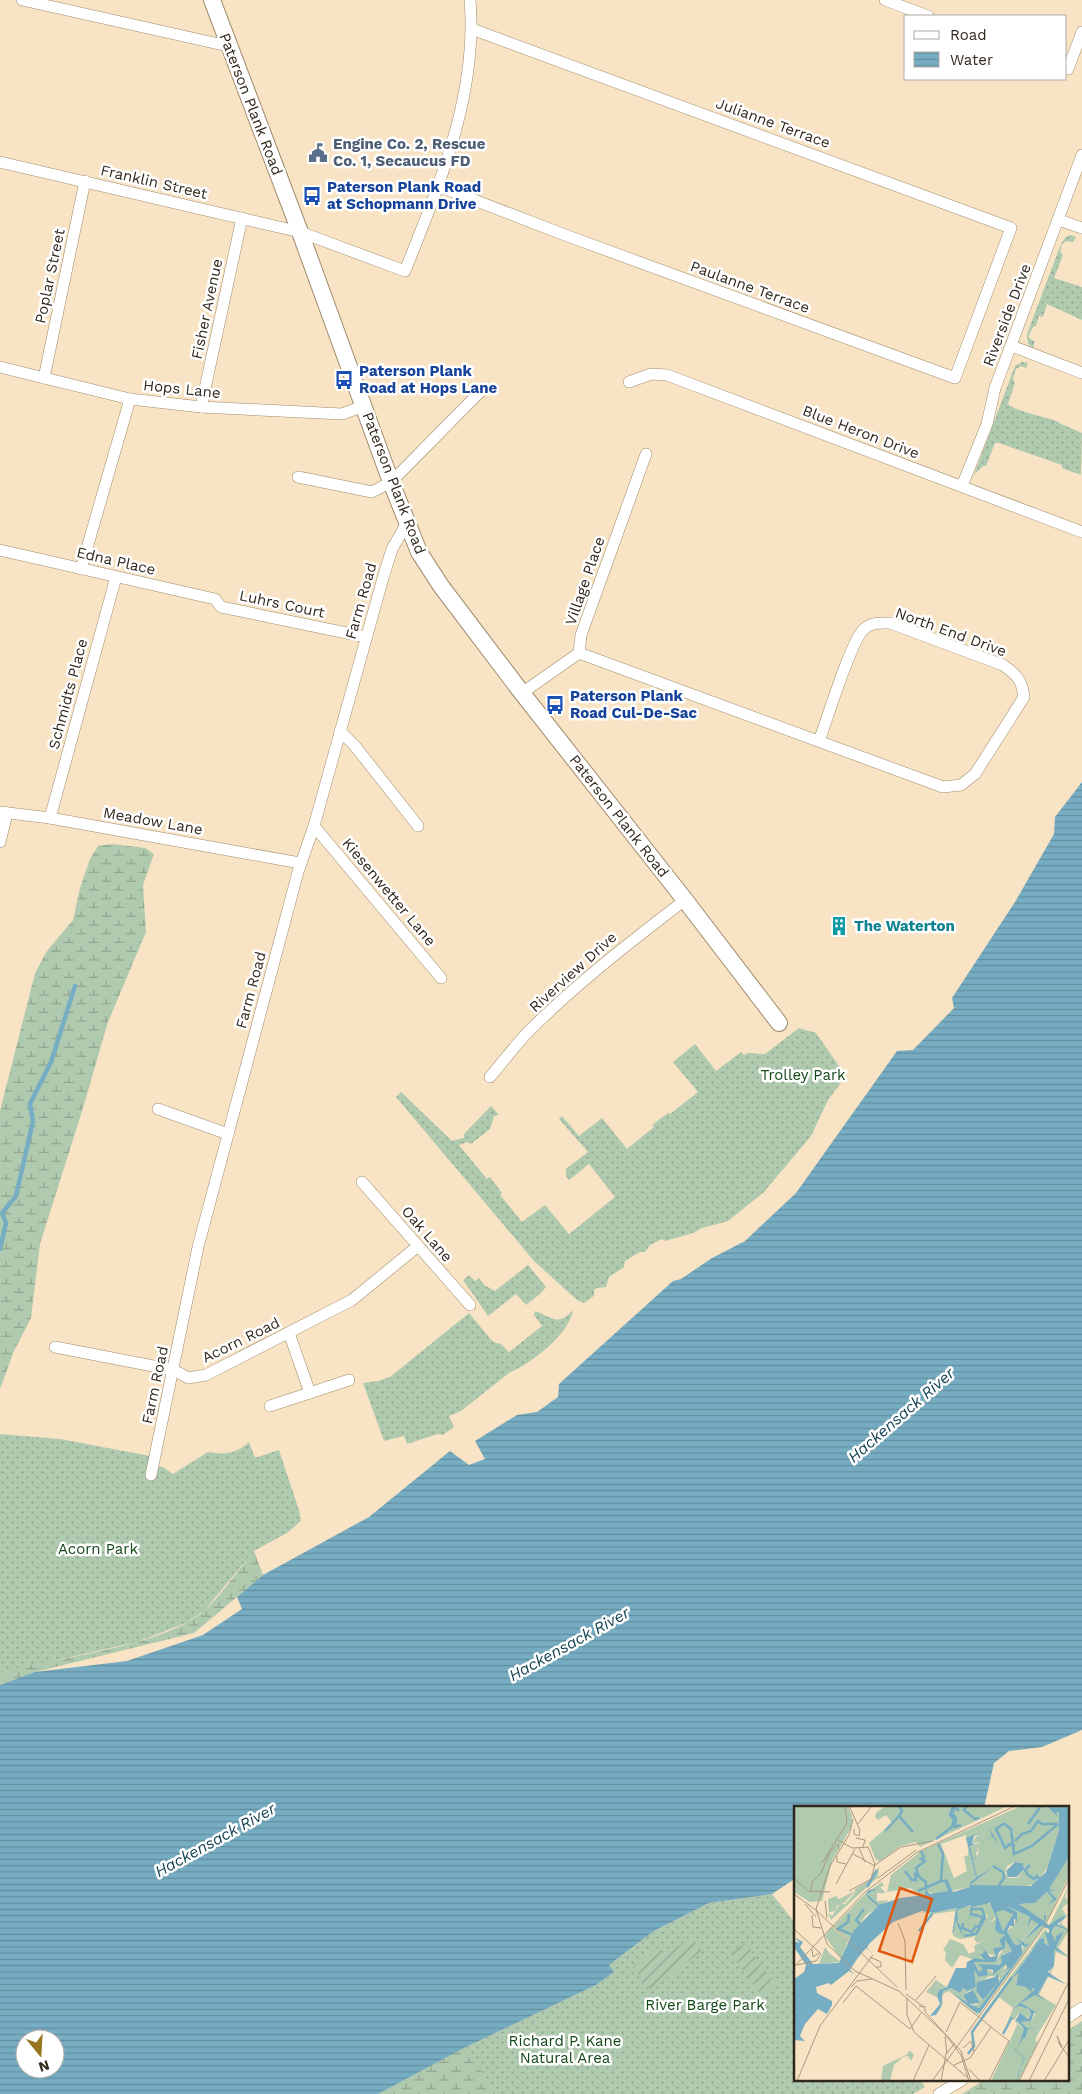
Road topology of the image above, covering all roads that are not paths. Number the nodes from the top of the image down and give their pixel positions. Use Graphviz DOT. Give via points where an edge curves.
graph roads {
  1 [pos="22,0"];
  2 [pos="212,0"];
  3 [pos="470,0"];
  4 [pos="885,0"];
  5 [pos="925,15"];
  6 [pos="472,29"];
  7 [pos="1082,32"];
  8 [pos="228,46"];
  9 [pos="1067,68"];
  10 [pos="1082,155"];
  11 [pos="0,162"];
  12 [pos="85,181"];
  13 [pos="438,186"];
  14 [pos="242,218"];
  15 [pos="1059,220"];
  16 [pos="1082,228"];
  17 [pos="300,232"];
  18 [pos="992,280"];
  19 [pos="1012,346"];
  20 [pos="0,366"];
  21 [pos="1082,373"];
  22 [pos="44,378"];
  23 [pos="629,382"];
  24 [pos="480,392"];
  25 [pos="130,399"];
  26 [pos="364,406"];
  27 [pos="201,407"];
  28 [pos="646,454"];
  29 [pos="298,477"];
  30 [pos="391,482"];
  31 [pos="962,486"];
  32 [pos="408,523"];
  33 [pos="1082,532"];
  34 [pos="0,550"];
  35 [pos="81,569"];
  36 [pos="116,577"];
  37 [pos="221,607"];
  38 [pos="366,637"];
  39 [pos="579,653"];
  40 [pos="522,693"];
  41 [pos="340,732"];
  42 [pos="819,741"];
  43 [pos="4,812"];
  44 [pos="50,818"];
  45 [pos="314,826"];
  46 [pos="418,826"];
  47 [pos="0,842"];
  48 [pos="300,862"];
  49 [pos="685,900"];
  50 [pos="441,978"];
  51 [pos="778,1023"];
  52 [pos="490,1077"];
  53 [pos="158,1109"];
  54 [pos="228,1134"];
  55 [pos="362,1182"];
  56 [pos="418,1246"];
  57 [pos="470,1305"];
  58 [pos="289,1333"];
  59 [pos="55,1347"];
  60 [pos="174,1370"];
  61 [pos="349,1380"];
  62 [pos="310,1393"];
  63 [pos="270,1406"];
  64 [pos="151,1475"];
  65 [pos="1082,2008"];
  66 [pos="1070,2016"];
  67 [pos="959,2082"];
  68 [pos="939,2094"];
  1 -- 8 [label="street"];
  2 -- 8 [label="street, Paterson Plank Road"];
  3 -- 6 [label="street"];
  4 -- 5 [label="street"];
  6 -- 13 [label="street" via="461,112"];
  6 -- 18 [label="street, Julianne Terrace" via="1011,228"];
  7 -- 9 [label="street"];
  8 -- 17 [label="street, Paterson Plank Road"];
  10 -- 15 [label="street, Riverside Drive"];
  11 -- 12 [label="street, Franklin Street"];
  12 -- 14 [label="street, Franklin Street"];
  12 -- 22 [label="street, Poplar Street"];
  13 -- 17 [label="street, Franklin Street" via="405,272"];
  13 -- 18 [label="street, Paulanne Terrace" via="955,378"];
  14 -- 17 [label="street, Franklin Street"];
  14 -- 27 [label="street, Fisher Avenue"];
  15 -- 16 [label="street"];
  15 -- 19 [label="street, Riverside Drive"];
  17 -- 26 [label="street, Paterson Plank Road"];
  19 -- 21 [label="street"];
  19 -- 31 [label="street, Riverside Drive" via="995,388 987,424"];
  20 -- 22 [label="street, Hops Lane"];
  22 -- 25 [label="street, Hops Lane"];
  23 -- 31 [label="street, Blue Heron Drive" via="651,374 667,375"];
  24 -- 30 [label="street"];
  25 -- 27 [label="street, Hops Lane"];
  25 -- 35 [label="street"];
  26 -- 27 [label="street, Hops Lane" via="342,414"];
  26 -- 30 [label="street, Paterson Plank Road"];
  28 -- 39 [label="street, Village Place" via="581,635"];
  29 -- 30 [label="street" via="372,492"];
  30 -- 32 [label="street, Paterson Plank Road"];
  31 -- 33 [label="street, Blue Heron Drive"];
  32 -- 38 [label="street, Farm Road" via="392,549"];
  32 -- 40 [label="street, Paterson Plank Road" via="420,552 441,586"];
  34 -- 35 [label="street, Edna Place"];
  35 -- 36 [label="street, Edna Place"];
  36 -- 37 [label="street, Edna Place" via="215,599"];
  36 -- 44 [label="street, Schmidts Place"];
  37 -- 38 [label="street, Luhrs Court"];
  38 -- 41 [label="street, Farm Road"];
  39 -- 40 [label="street"];
  39 -- 42 [label="street, North End Drive"];
  40 -- 49 [label="street, Paterson Plank Road"];
  41 -- 45 [label="street, Farm Road"];
  41 -- 46 [label="street" via="355,746"];
  42 -- 42 [label="street, North End Drive" via="943,787 961,785 975,774 1024,697 1022,684 1004,666 890,623 874,623 864,629 853,647"];
  43 -- 44 [label="street, Meadow Lane"];
  43 -- 47 [label="street"];
  44 -- 48 [label="street, Meadow Lane"];
  45 -- 48 [label="street, Farm Road"];
  45 -- 50 [label="street, Kiesenwetter Lane"];
  48 -- 54 [label="street, Farm Road"];
  49 -- 51 [label="street, Paterson Plank Road"];
  49 -- 52 [label="street, Riverview Drive" via="616,952 562,1001 527,1034"];
  53 -- 54 [label="street"];
  54 -- 60 [label="street, Farm Road" via="198,1247"];
  55 -- 56 [label="street, Oak Lane"];
  56 -- 57 [label="street, Oak Lane"];
  56 -- 58 [label="street, Acorn Road" via="352,1300"];
  58 -- 60 [label="street, Acorn Road" via="206,1375 188,1378"];
  58 -- 62 [label="street"];
  59 -- 60 [label="street, Acorn Road"];
  60 -- 64 [label="street, Farm Road"];
  61 -- 62 [label="street"];
  62 -- 63 [label="street"];
  65 -- 66 [label="street"];
  67 -- 68 [label="street"];
}
